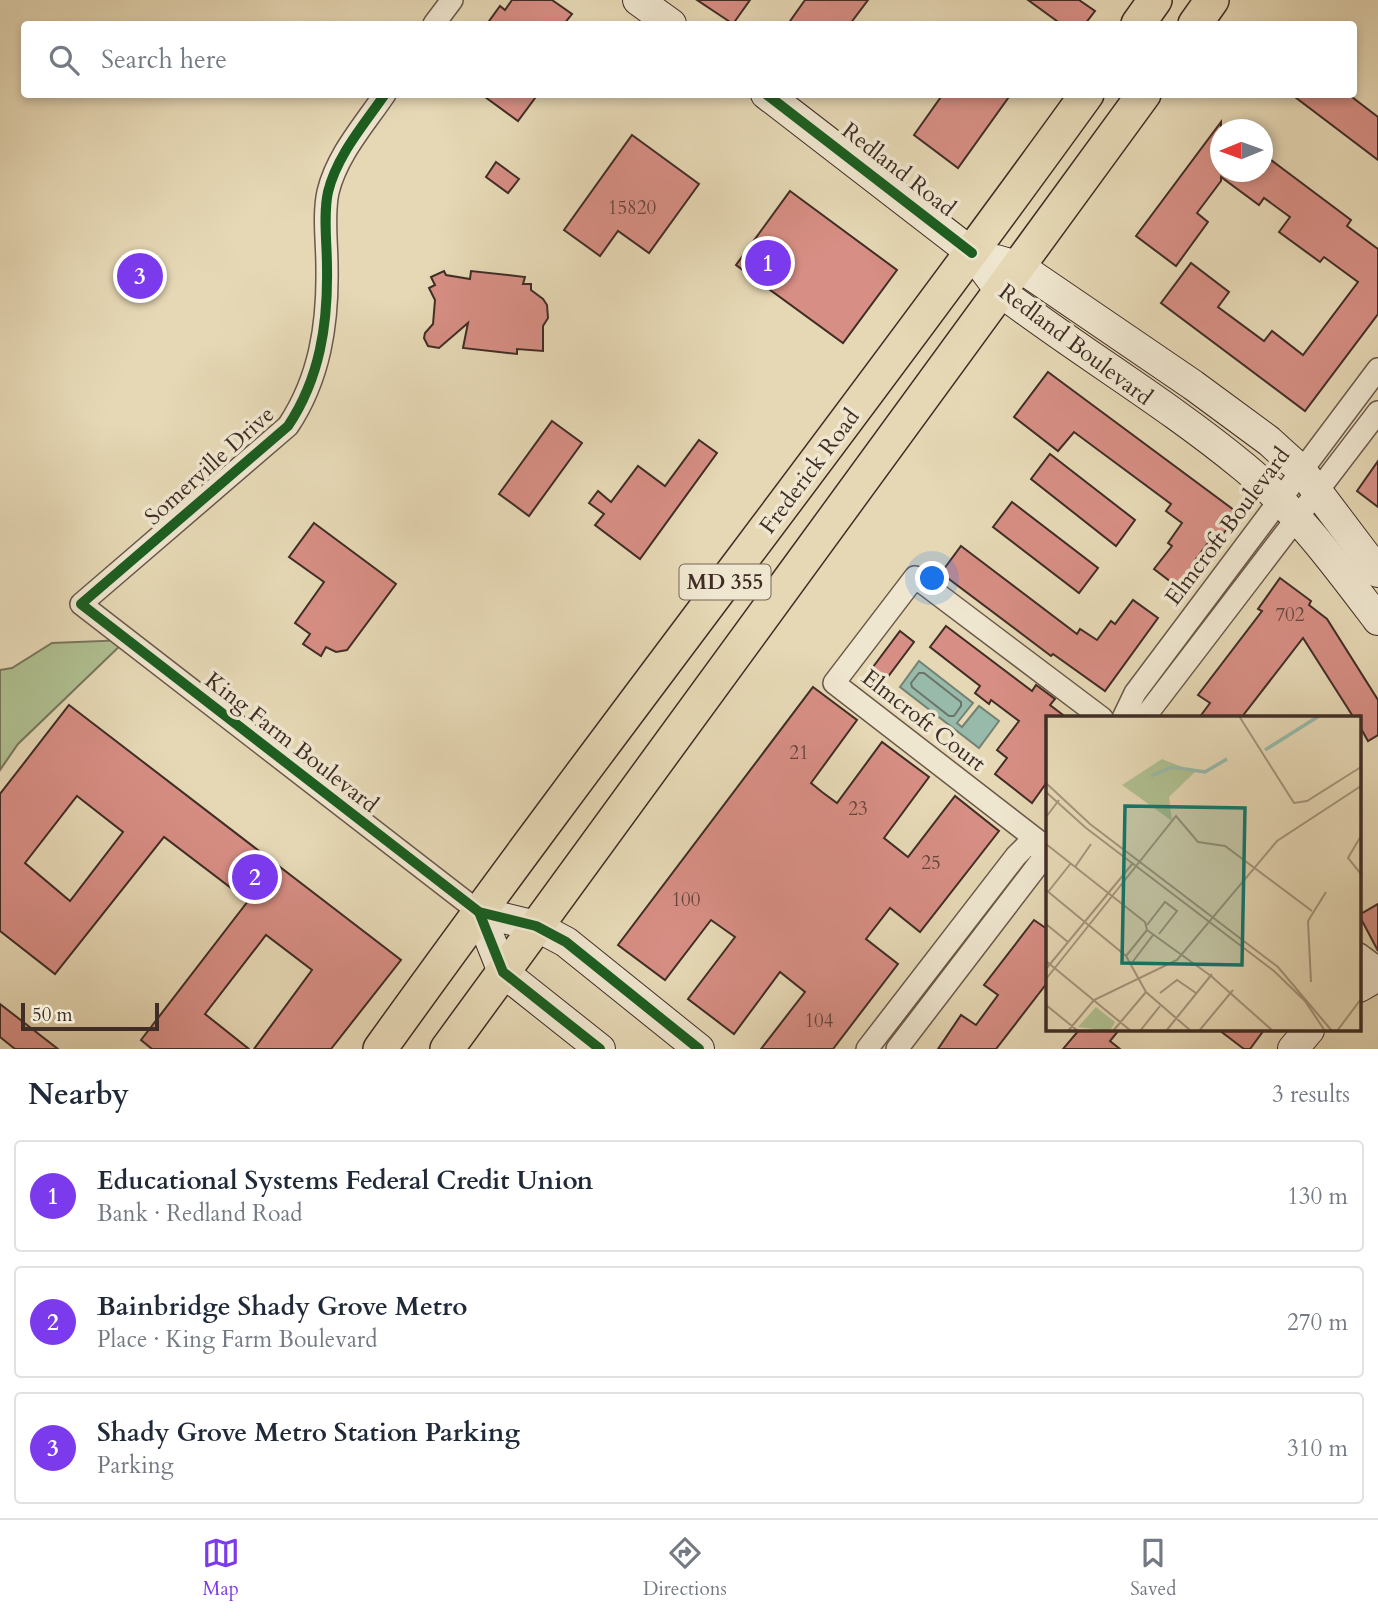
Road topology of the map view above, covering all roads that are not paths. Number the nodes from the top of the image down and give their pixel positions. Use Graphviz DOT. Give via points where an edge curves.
graph roads {
  1 [pos="452,0"];
  2 [pos="639,0"];
  3 [pos="1155,0"];
  4 [pos="1212,0"];
  5 [pos="436,21"];
  6 [pos="667,21"];
  7 [pos="1140,21"];
  8 [pos="1197,21"];
  9 [pos="382,98"];
  10 [pos="771,98"];
  11 [pos="1084,98"];
  12 [pos="1141,98"];
  13 [pos="972,253"];
  14 [pos="1010,280"];
  15 [pos="1378,369"];
  16 [pos="1378,412"];
  17 [pos="1310,481"];
  18 [pos="1287,511"];
  19 [pos="1378,572"];
  20 [pos="81,604"];
  21 [pos="1378,620"];
  22 [pos="1099,716"];
  23 [pos="1124,716"];
  24 [pos="1145,716"];
  25 [pos="1045,846"];
  26 [pos="479,912"];
  27 [pos="536,926"];
  28 [pos="1360,955"];
  29 [pos="1378,968"];
  30 [pos="503,972"];
  31 [pos="1378,976"];
  32 [pos="1360,985"];
  33 [pos="1308,1032"];
  34 [pos="380,1049"];
  35 [pos="447,1049"];
  36 [pos="600,1049"];
  37 [pos="699,1049"];
  38 [pos="867,1049"];
  39 [pos="897,1049"];
  40 [pos="1293,1049"];
  1 -- 5 [label="street"];
  2 -- 6 [label="main road"];
  3 -- 7 [label="main road"];
  4 -- 8 [label="main road"];
  9 -- 20 [label="street, Somerville Drive" via="338,163 328,193 325,328 320,359 302,404 288,426"];
  10 -- 13 [label="main road, Redland Road"];
  11 -- 13 [label="main road, Frederick Road / MD 355"];
  12 -- 14 [label="main road, MD 355"];
  13 -- 14 [label="main road, Redland Boulevard"];
  13 -- 26 [label="main road, Frederick Road / MD 355"];
  14 -- 17 [label="main road, Redland Boulevard" via="1193,385 1269,441"];
  14 -- 18 [label="main road, Redland Boulevard" via="1245,468"];
  14 -- 27 [label="main road, MD 355"];
  15 -- 17 [label="street, Elmcroft Boulevard"];
  16 -- 17 [label="street, Elmcroft Boulevard"];
  17 -- 18 [label="street, Elmcroft Boulevard"];
  17 -- 19 [label="main road, Redland Boulevard"];
  18 -- 21 [label="main road, Redland Boulevard" via="1342,571"];
  18 -- 23 [label="street, Elmcroft Boulevard" via="1135,693"];
  18 -- 24 [label="street, Elmcroft Boulevard"];
  20 -- 26 [label="street, King Farm Boulevard"];
  22 -- 25 [label="street, Elmcroft Court" via="915,577 834,683"];
  25 -- 38 [label="street" via="1027,846 1016,856"];
  25 -- 39 [label="street"];
  26 -- 27 [label="main road, King Farm Boulevard"];
  26 -- 30 [label="main road"];
  26 -- 34 [label="main road, Frederick Road / MD 355"];
  27 -- 30 [label="main road, MD 355"];
  27 -- 37 [label="main road, King Farm Boulevard" via="566,942"];
  28 -- 29 [label="street"];
  30 -- 35 [label="main road, MD 355"];
  30 -- 36 [label="main road"];
  31 -- 32 [label="main road"];
  33 -- 40 [label="main road"];
}
